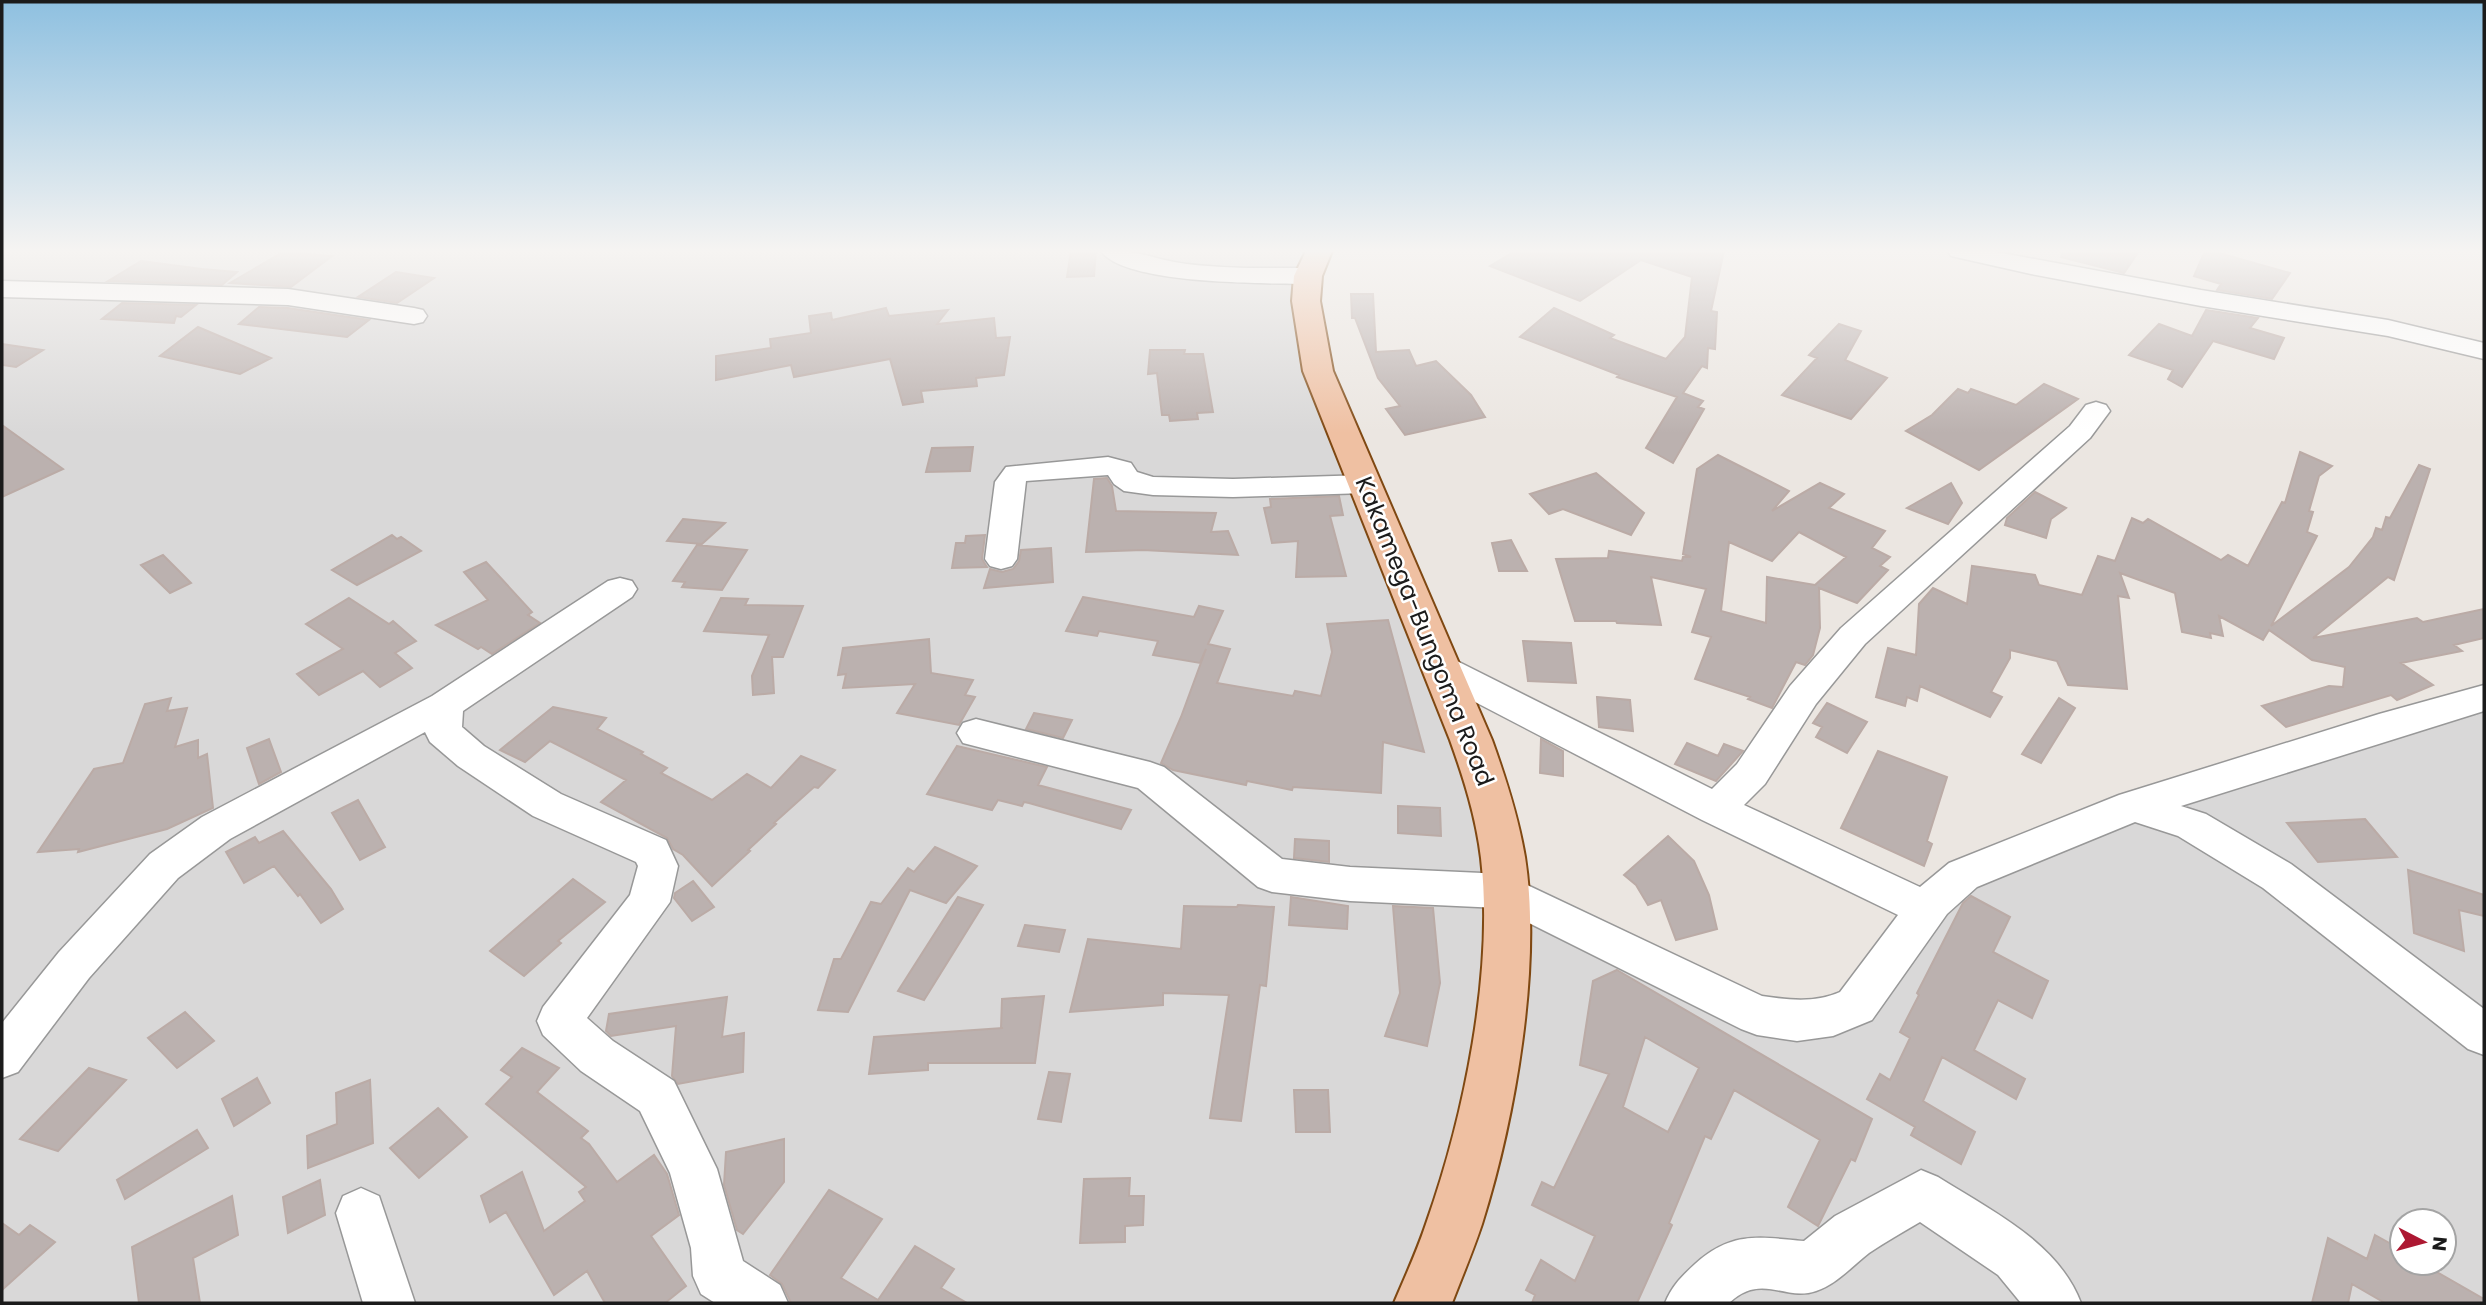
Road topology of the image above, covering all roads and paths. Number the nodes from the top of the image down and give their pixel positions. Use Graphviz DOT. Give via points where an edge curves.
graph roads {
  1 [pos="387,312"];
  2 [pos="1308,312"];
  3 [pos="2288,312"];
  4 [pos="414,316"];
  5 [pos="2484,351"];
  6 [pos="2096,411"];
  7 [pos="1366,484"];
  8 [pos="1001,559"];
  9 [pos="620,589"];
  10 [pos="1444,670"];
  11 [pos="2484,698"];
  12 [pos="445,705"];
  13 [pos="975,733"];
  14 [pos="2133,806"];
  15 [pos="1716,808"];
  16 [pos="1504,891"];
  17 [pos="1926,909"];
  18 [pos="2484,1035"];
  19 [pos="2,1057"];
  20 [pos="361,1213"];
  21 [pos="389,1303"];
  22 [pos="762,1303"];
  23 [pos="1423,1303"];
  24 [pos="1691,1303"];
  25 [pos="2055,1303"];
  1 -- 4 [label="street"];
  2 -- 7 [label="main road, Kakamega-Bungoma Road" via="1318,371"];
  3 -- 5 [label="street" via="2388,328"];
  6 -- 15 [label="street" via="2080,432 1853,636 1802,695 1751,774"];
  7 -- 8 [label="street" via="1153,486 1135,484 1120,469 1108,466 1017,473 1010,482"];
  7 -- 10 [label="main road, Kakamega-Bungoma Road"];
  9 -- 12 [label="street"];
  10 -- 15 [label="street"];
  10 -- 16 [label="main road, Kakamega-Bungoma Road" via="1490,793 1503,859"];
  11 -- 14 [label="street"];
  12 -- 19 [label="street" via="216,828 164,866 74,965"];
  12 -- 22 [label="street" via="443,732 471,756 547,805 652,851 659,866 649,902 559,1021 597,1056 657,1096 693,1169 716,1248 719,1276"];
  13 -- 16 [label="street" via="1150,777 1272,875 1350,884"];
  14 -- 17 [label="street" via="1963,875"];
  14 -- 18 [label="street" via="2192,825 2277,876"];
  15 -- 17 [label="street"];
  16 -- 17 [label="street" via="1757,1015 1797,1021 1833,1016 1856,1006"];
  16 -- 23 [label="main road, Kakamega-Bungoma Road" via="1507,955 1479,1135 1454,1224"];
  20 -- 21 [label="street"];
  24 -- 25 [label="street" via="1731,1266 1811,1267 1853,1234 1921,1194 2016,1256"];
}
